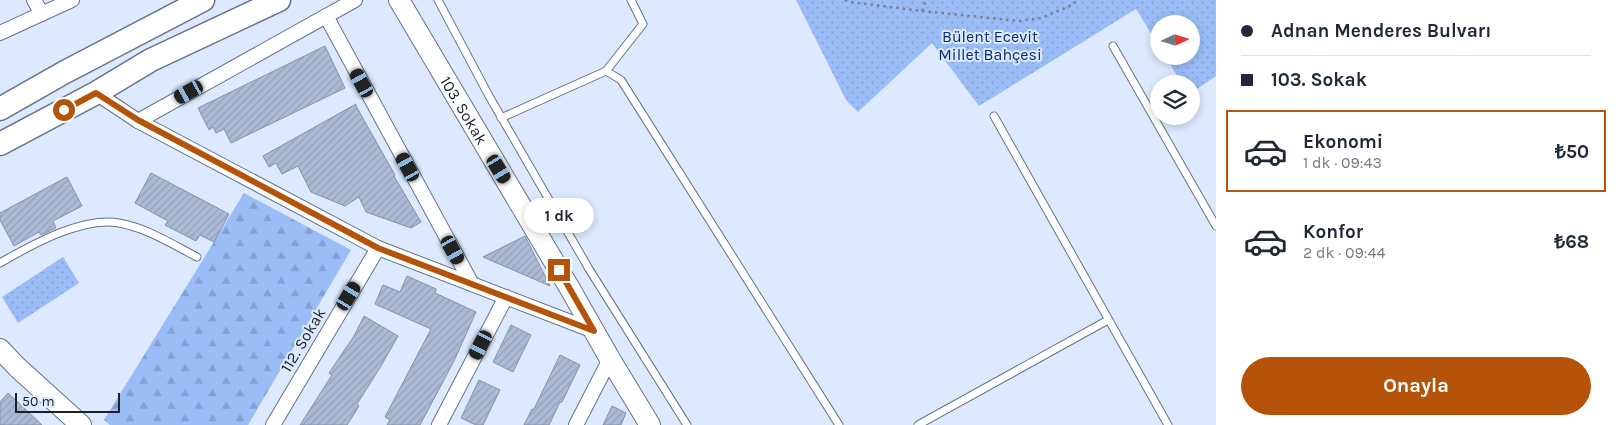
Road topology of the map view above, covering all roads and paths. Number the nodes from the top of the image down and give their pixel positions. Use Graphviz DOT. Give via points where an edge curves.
graph roads {
  1 [pos="34,0"];
  2 [pos="72,0"];
  3 [pos="203,0"];
  4 [pos="279,0"];
  5 [pos="355,0"];
  6 [pos="400,0"];
  7 [pos="438,0"];
  8 [pos="631,0"];
  9 [pos="845,0"];
  10 [pos="926,0"];
  11 [pos="1078,0"];
  12 [pos="922,11"];
  13 [pos="42,14"];
  14 [pos="326,16"];
  15 [pos="0,33"];
  16 [pos="1113,46"];
  17 [pos="606,71"];
  18 [pos="96,93"];
  19 [pos="0,109"];
  20 [pos="994,116"];
  21 [pos="501,118"];
  22 [pos="138,120"];
  23 [pos="0,144"];
  24 [pos="1216,226"];
  25 [pos="378,248"];
  26 [pos="197,257"];
  27 [pos="0,263"];
  28 [pos="472,284"];
  29 [pos="506,297"];
  30 [pos="1108,320"];
  31 [pos="594,331"];
  32 [pos="0,349"];
  33 [pos="610,359"];
  34 [pos="81,425"];
  35 [pos="273,425"];
  36 [pos="439,425"];
  37 [pos="576,425"];
  38 [pos="650,425"];
  39 [pos="687,425"];
  40 [pos="839,425"];
  41 [pos="918,425"];
  42 [pos="1168,425"];
  1 -- 13 [label="street"];
  2 -- 13 [label="street"];
  3 -- 19 [label="main road"];
  4 -- 18 [label="main road" via="151,60"];
  5 -- 14 [label="street"];
  6 -- 31 [label="street, 103. Sokak"];
  7 -- 21 [label="lane"];
  8 -- 17 [label="lane" via="643,24"];
  9 -- 12 [label="path"];
  10 -- 12 [label="path"];
  11 -- 12 [label="path" via="1041,18 1019,21"];
  13 -- 15 [label="street"];
  14 -- 22 [label="street"];
  14 -- 28 [label="street"];
  16 -- 24 [label="lane"];
  17 -- 21 [label="lane"];
  17 -- 40 [label="lane" via="621,80"];
  18 -- 22 [label="street"];
  18 -- 23 [label="main road"];
  20 -- 30 [label="lane"];
  21 -- 39 [label="lane" via="589,269"];
  22 -- 25 [label="street"];
  25 -- 28 [label="street"];
  25 -- 35 [label="street, 112. Sokak"];
  26 -- 27 [label="lane" via="146,231 118,222 96,222 49,238"];
  28 -- 29 [label="street"];
  29 -- 31 [label="street"];
  29 -- 36 [label="street"];
  30 -- 41 [label="lane"];
  30 -- 42 [label="lane"];
  31 -- 33 [label="street, 103. Sokak"];
  32 -- 34 [label="street"];
  33 -- 37 [label="street"];
  33 -- 38 [label="street, 103. Sokak"];
}
